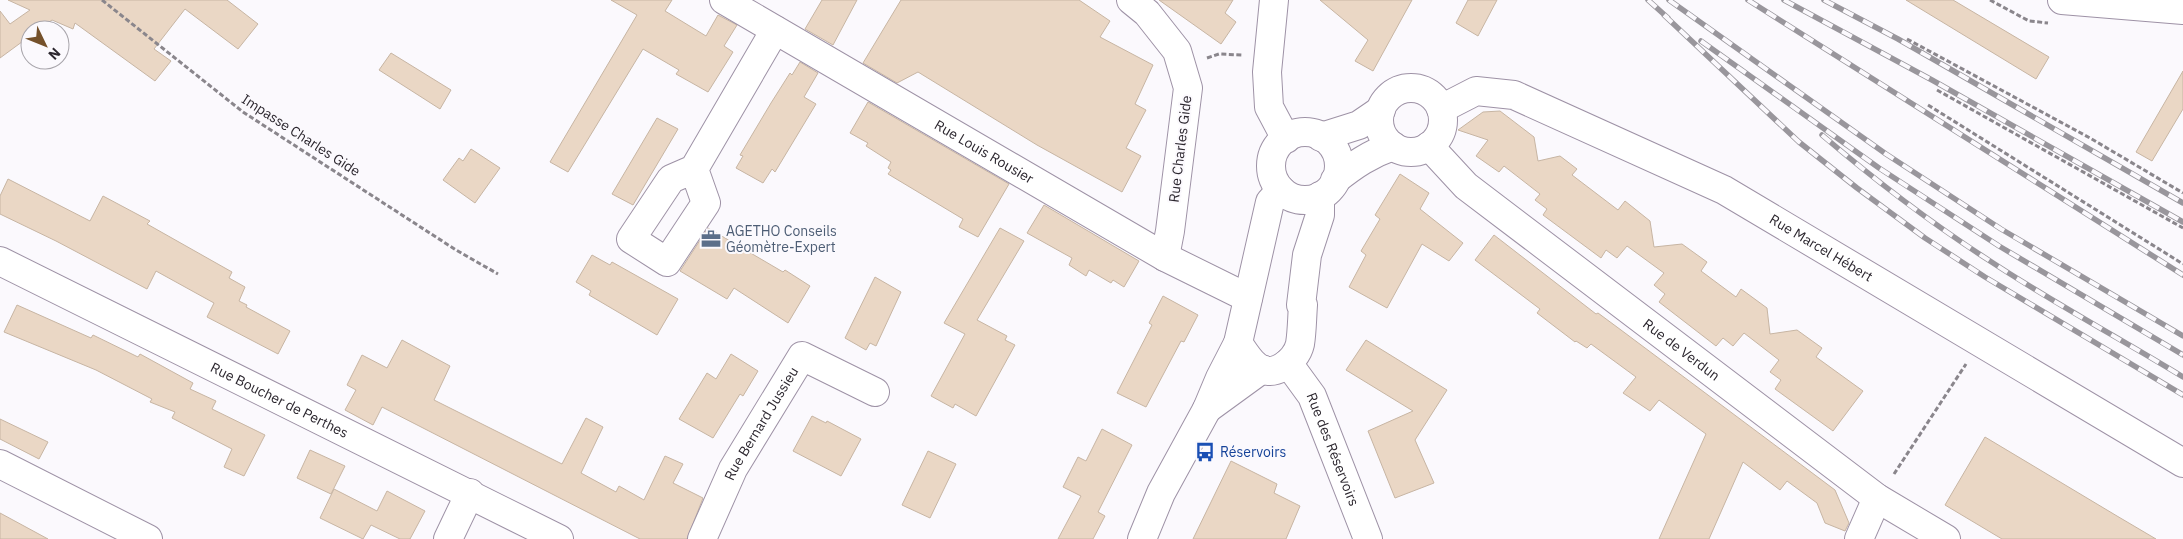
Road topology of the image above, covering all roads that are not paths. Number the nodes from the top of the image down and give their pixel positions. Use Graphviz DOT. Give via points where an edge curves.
graph roads {
  1 [pos="724,0"];
  2 [pos="1131,0"];
  3 [pos="1274,0"];
  4 [pos="2062,0"];
  5 [pos="2183,10"];
  6 [pos="775,30"];
  7 [pos="1441,109"];
  8 [pos="1381,110"];
  9 [pos="1321,138"];
  10 [pos="1286,139"];
  11 [pos="1393,146"];
  12 [pos="1429,146"];
  13 [pos="694,168"];
  14 [pos="1327,188"];
  15 [pos="1281,190"];
  16 [pos="1165,257"];
  17 [pos="0,261"];
  18 [pos="1248,298"];
  19 [pos="1238,343"];
  20 [pos="1288,363"];
  21 [pos="1262,369"];
  22 [pos="875,392"];
  23 [pos="1207,408"];
  24 [pos="2183,463"];
  25 [pos="0,464"];
  26 [pos="470,493"];
  27 [pos="1877,498"];
  28 [pos="148,539"];
  29 [pos="448,539"];
  30 [pos="559,539"];
  31 [pos="702,539"];
  32 [pos="1142,539"];
  33 [pos="1368,539"];
  34 [pos="1859,539"];
  35 [pos="1946,539"];
  1 -- 6 [label="street, Rue Louis Rousier"];
  2 -- 16 [label="street, Rue Charles Gide" via="1147,13 1177,52 1188,88"];
  3 -- 10 [label="street" via="1267,72 1269,107"];
  4 -- 5 [label="street"];
  6 -- 13 [label="street"];
  6 -- 16 [label="street, Rue Louis Rousier"];
  7 -- 8 [label="street" via="1428,93 1409,88 1392,95"];
  7 -- 12 [label="street" via="1442,130"];
  7 -- 24 [label="street, Rue Marcel Hébert" via="1476,91 1514,95 1724,190"];
  8 -- 9 [label="street" via="1359,125"];
  8 -- 11 [label="street" via="1380,126"];
  9 -- 10 [label="street" via="1306,132"];
  9 -- 14 [label="street" via="1333,147 1339,167"];
  10 -- 15 [label="street" via="1278,146 1271,166 1272,176"];
  11 -- 12 [label="street" via="1411,152"];
  11 -- 14 [label="street" via="1356,163"];
  12 -- 27 [label="street, Rue de Verdun" via="1466,186"];
  14 -- 15 [label="street" via="1304,200 1293,198"];
  14 -- 20 [label="street" via="1307,255 1300,345"];
  15 -- 18 [label="street" via="1270,202"];
  16 -- 18 [label="street, Rue Louis Rousier"];
  17 -- 26 [label="street, Rue Boucher de Perthes"];
  18 -- 19 [label="street"];
  19 -- 21 [label="street" via="1255,366"];
  19 -- 23 [label="street"];
  20 -- 21 [label="street" via="1271,371"];
  20 -- 33 [label="street, Rue des Réservoirs" via="1312,396"];
  21 -- 23 [label="street"];
  22 -- 31 [label="street, Rue Bernard Jussieu" via="802,356 732,469"];
  23 -- 32 [label="street" via="1161,493"];
  25 -- 28 [label="street"];
  26 -- 29 [label="street"];
  26 -- 30 [label="street, Rue Boucher de Perthes"];
  27 -- 34 [label="street"];
  27 -- 35 [label="street, Rue de Verdun"];
}
